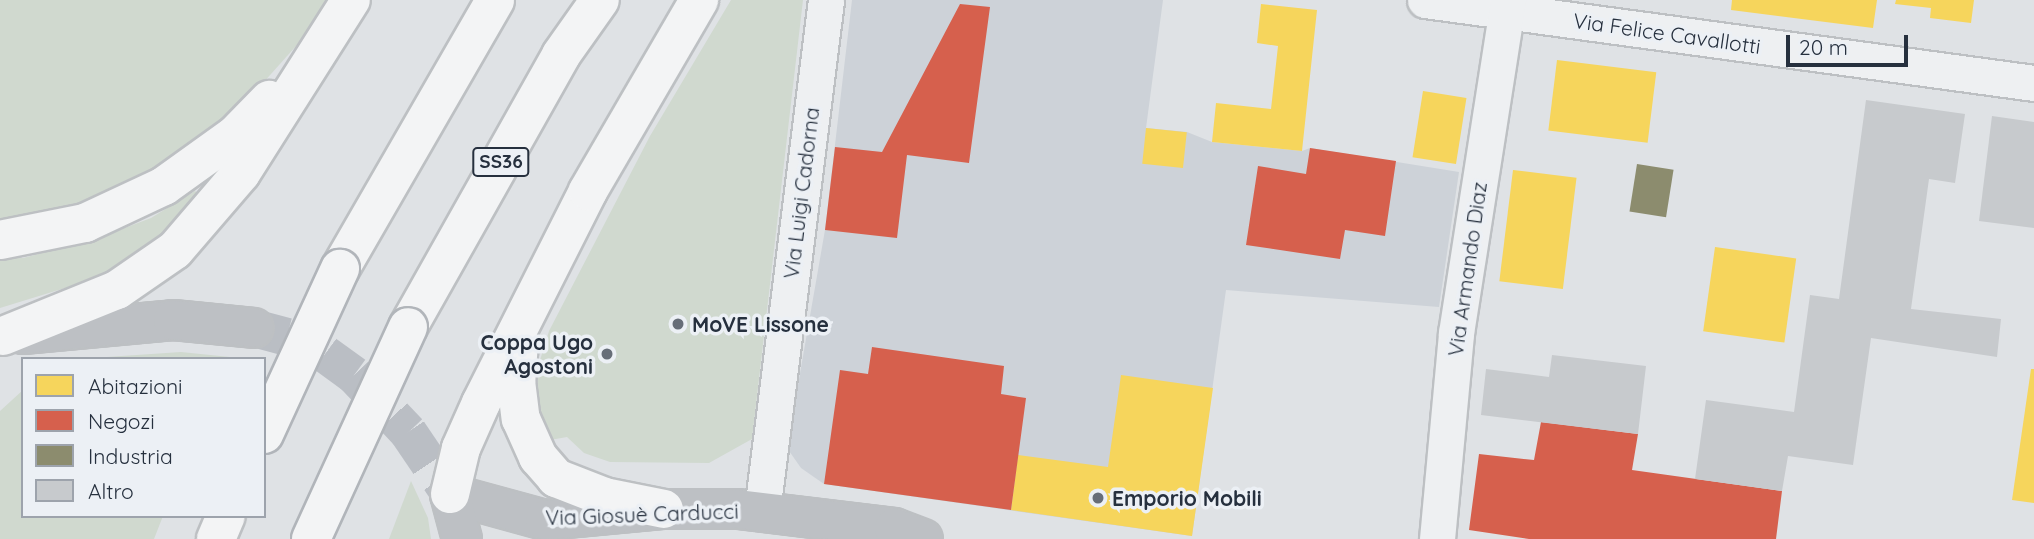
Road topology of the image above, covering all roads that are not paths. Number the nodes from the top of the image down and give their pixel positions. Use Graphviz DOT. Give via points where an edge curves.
graph roads {
  1 [pos="351,0"];
  2 [pos="495,0"];
  3 [pos="600,0"];
  4 [pos="699,0"];
  5 [pos="826,0"];
  6 [pos="1424,0"];
  7 [pos="1507,6"];
  8 [pos="326,40"];
  9 [pos="2034,83"];
  10 [pos="0,240"];
  11 [pos="254,328"];
  12 [pos="520,331"];
  13 [pos="2,336"];
  14 [pos="266,430"];
  15 [pos="450,494"];
  16 [pos="664,509"];
  17 [pos="762,511"];
  18 [pos="225,518"];
  19 [pos="216,539"];
  20 [pos="311,539"];
  21 [pos="462,539"];
  22 [pos="923,539"];
  23 [pos="1437,539"];
  1 -- 8 [label="highway"];
  2 -- 14 [label="highway, bridge" via="340,269"];
  3 -- 20 [label="highway, SS36, bridge" via="561,55 408,327"];
  4 -- 12 [label="highway" via="588,191"];
  5 -- 17 [label="street, Via Luigi Cadorna"];
  6 -- 7 [label="street, Via Felice Cavallotti"];
  7 -- 9 [label="street, Via Felice Cavallotti"];
  7 -- 23 [label="street, Via Armando Diaz" via="1456,333"];
  8 -- 10 [label="highway" via="235,135 164,186 85,223"];
  8 -- 13 [label="highway" via="242,173 175,250 117,290"];
  11 -- 13 [label="street" via="173,320"];
  12 -- 15 [label="highway" via="461,448"];
  12 -- 16 [label="highway" via="516,381 521,419 537,457 556,478 605,497"];
  15 -- 16 [label="street, Via Giosuè Carducci" via="545,520"];
  15 -- 21 [label="street"];
  16 -- 17 [label="street, Via Giosuè Carducci"];
  17 -- 22 [label="street, Via Giosuè Carducci" via="894,528"];
  18 -- 19 [label="highway"];
}
